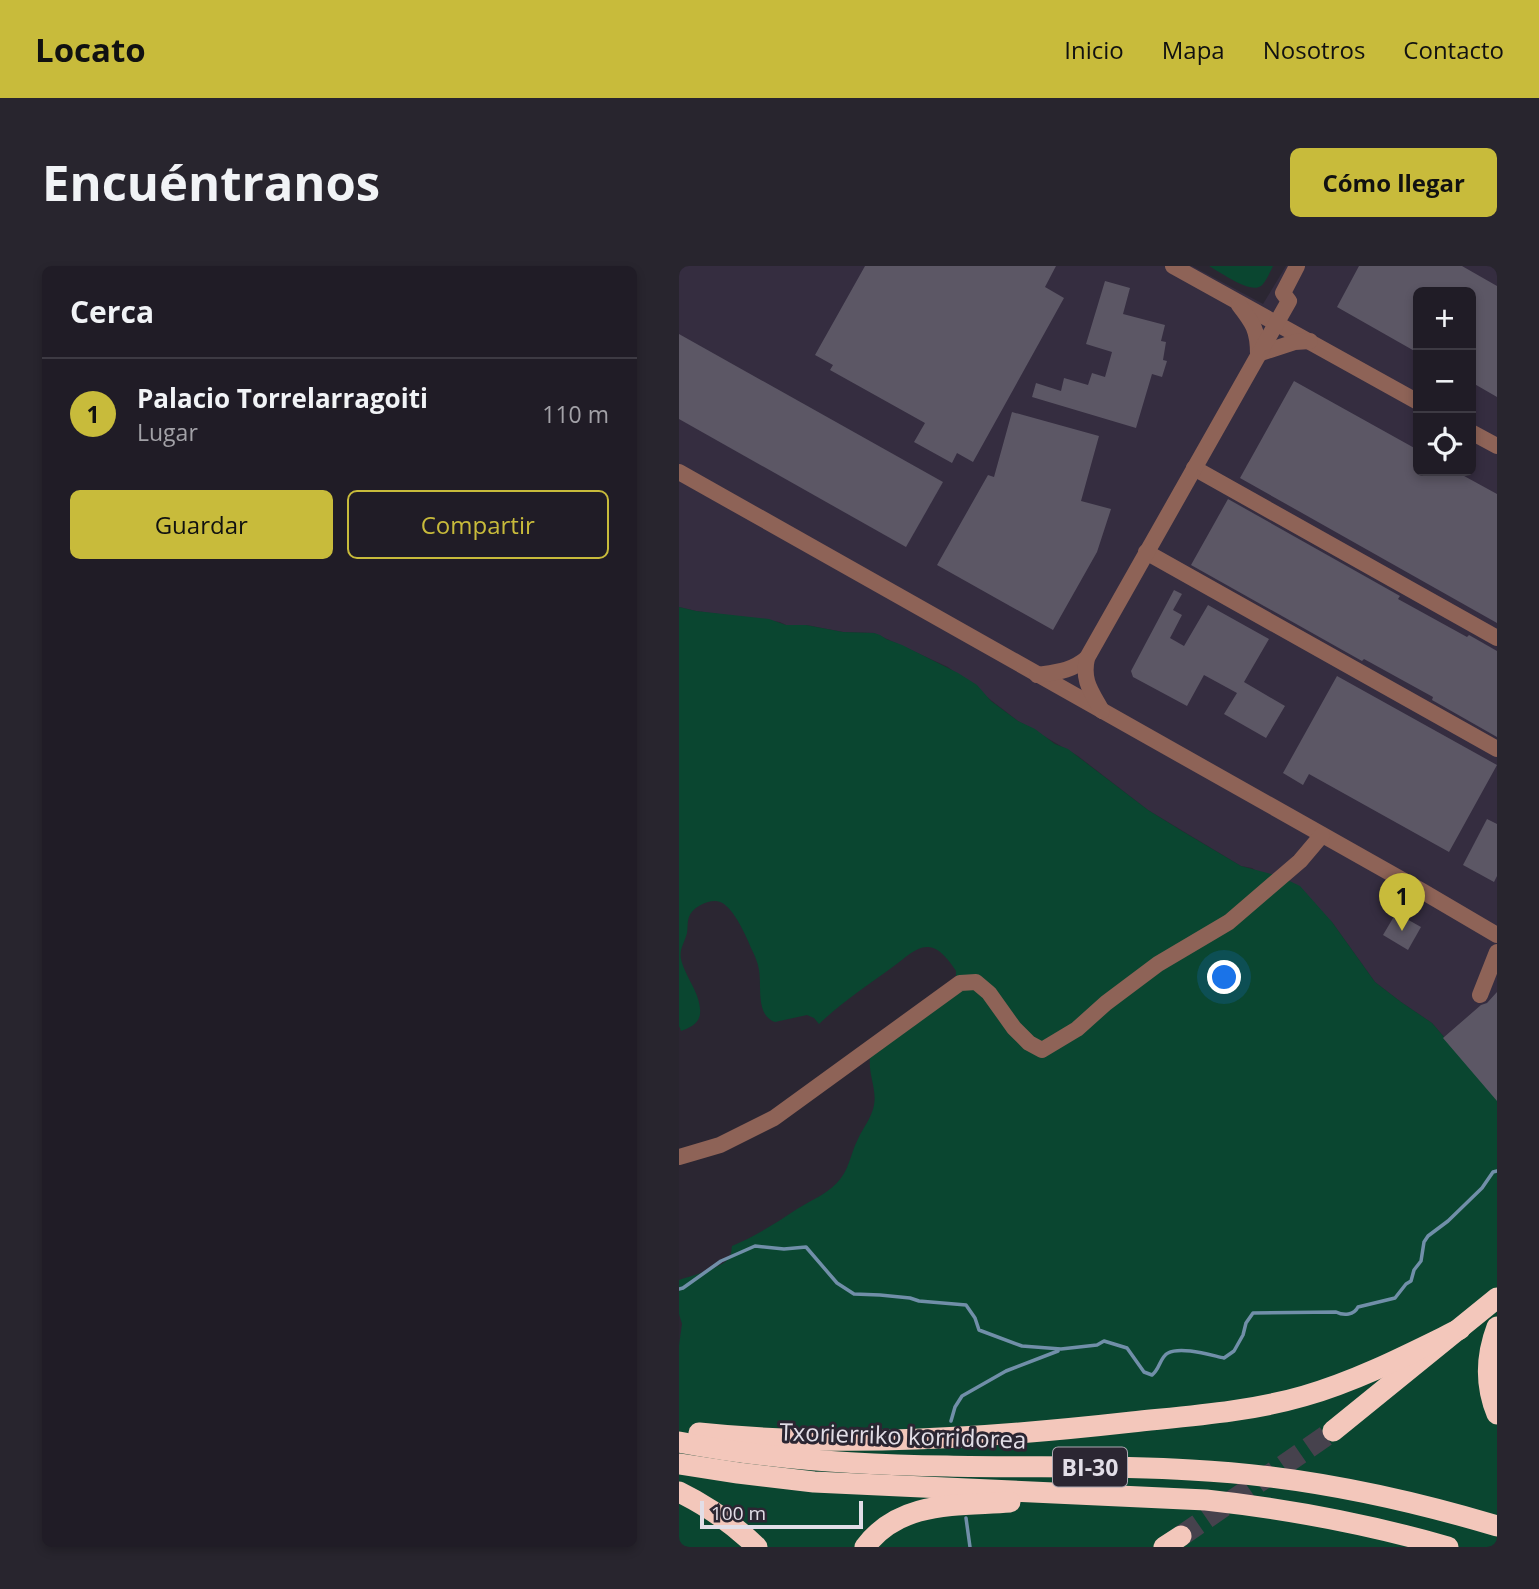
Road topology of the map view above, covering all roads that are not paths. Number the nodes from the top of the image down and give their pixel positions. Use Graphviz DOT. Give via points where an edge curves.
graph roads {
  1 [pos="1173,266"];
  2 [pos="1297,266"];
  3 [pos="1238,303"];
  4 [pos="1277,323"];
  5 [pos="1310,341"];
  6 [pos="1258,354"];
  7 [pos="1413,399"];
  8 [pos="1476,435"];
  9 [pos="1497,446"];
  10 [pos="1193,468"];
  11 [pos="679,472"];
  12 [pos="1146,552"];
  13 [pos="1497,638"];
  14 [pos="1081,665"];
  15 [pos="1038,675"];
  16 [pos="1068,692"];
  17 [pos="1102,711"];
  18 [pos="1497,748"];
  19 [pos="1322,835"];
  20 [pos="1497,935"];
  21 [pos="1497,952"];
  22 [pos="1480,995"];
  23 [pos="679,1157"];
  24 [pos="1497,1298"];
  25 [pos="1497,1327"];
  26 [pos="1460,1329"];
  27 [pos="1497,1414"];
  28 [pos="679,1429"];
  29 [pos="1333,1431"];
  30 [pos="679,1442"];
  31 [pos="679,1464"];
  32 [pos="679,1492"];
  33 [pos="1117,1495"];
  34 [pos="1497,1526"];
  35 [pos="757,1547"];
  36 [pos="865,1547"];
  37 [pos="1448,1547"];
  1 -- 3 [label="street"];
  2 -- 4 [label="street" via="1283,293 1289,301"];
  3 -- 4 [label="street"];
  3 -- 6 [label="street" via="1255,327"];
  4 -- 5 [label="street"];
  4 -- 6 [label="street"];
  5 -- 6 [label="street"];
  5 -- 7 [label="street"];
  6 -- 10 [label="street"];
  8 -- 9 [label="street"];
  10 -- 12 [label="street"];
  10 -- 13 [label="street"];
  11 -- 15 [label="street"];
  12 -- 14 [label="street"];
  12 -- 18 [label="street"];
  14 -- 15 [label="street"];
  14 -- 16 [label="street" via="1068,683"];
  14 -- 17 [label="street"];
  15 -- 16 [label="street"];
  16 -- 17 [label="street"];
  17 -- 19 [label="street"];
  19 -- 20 [label="street"];
  19 -- 23 [label="street" via="1229,922 1158,964 1042,1050 1014,1028 976,982 960,983 774,1118 720,1145"];
  21 -- 22 [label="street"];
  24 -- 26 [label="highway"];
  25 -- 27 [label="highway" via="1487,1365"];
  26 -- 28 [label="highway" via="1340,1385 1284,1401 1210,1413 1062,1429 873,1440 757,1438"];
  26 -- 29 [label="highway"];
  30 -- 34 [label="highway, Txorierriko korridorea / BI-30" via="846,1463 1138,1468 1251,1475 1404,1500"];
  31 -- 33 [label="highway, Txorierriko korridorea / BI-30" via="814,1482"];
  32 -- 35 [label="highway"];
  33 -- 36 [label="highway" via="924,1510 891,1521"];
  33 -- 37 [label="highway, Txorierriko korridorea / BI-30" via="1263,1506 1343,1520"];
}
